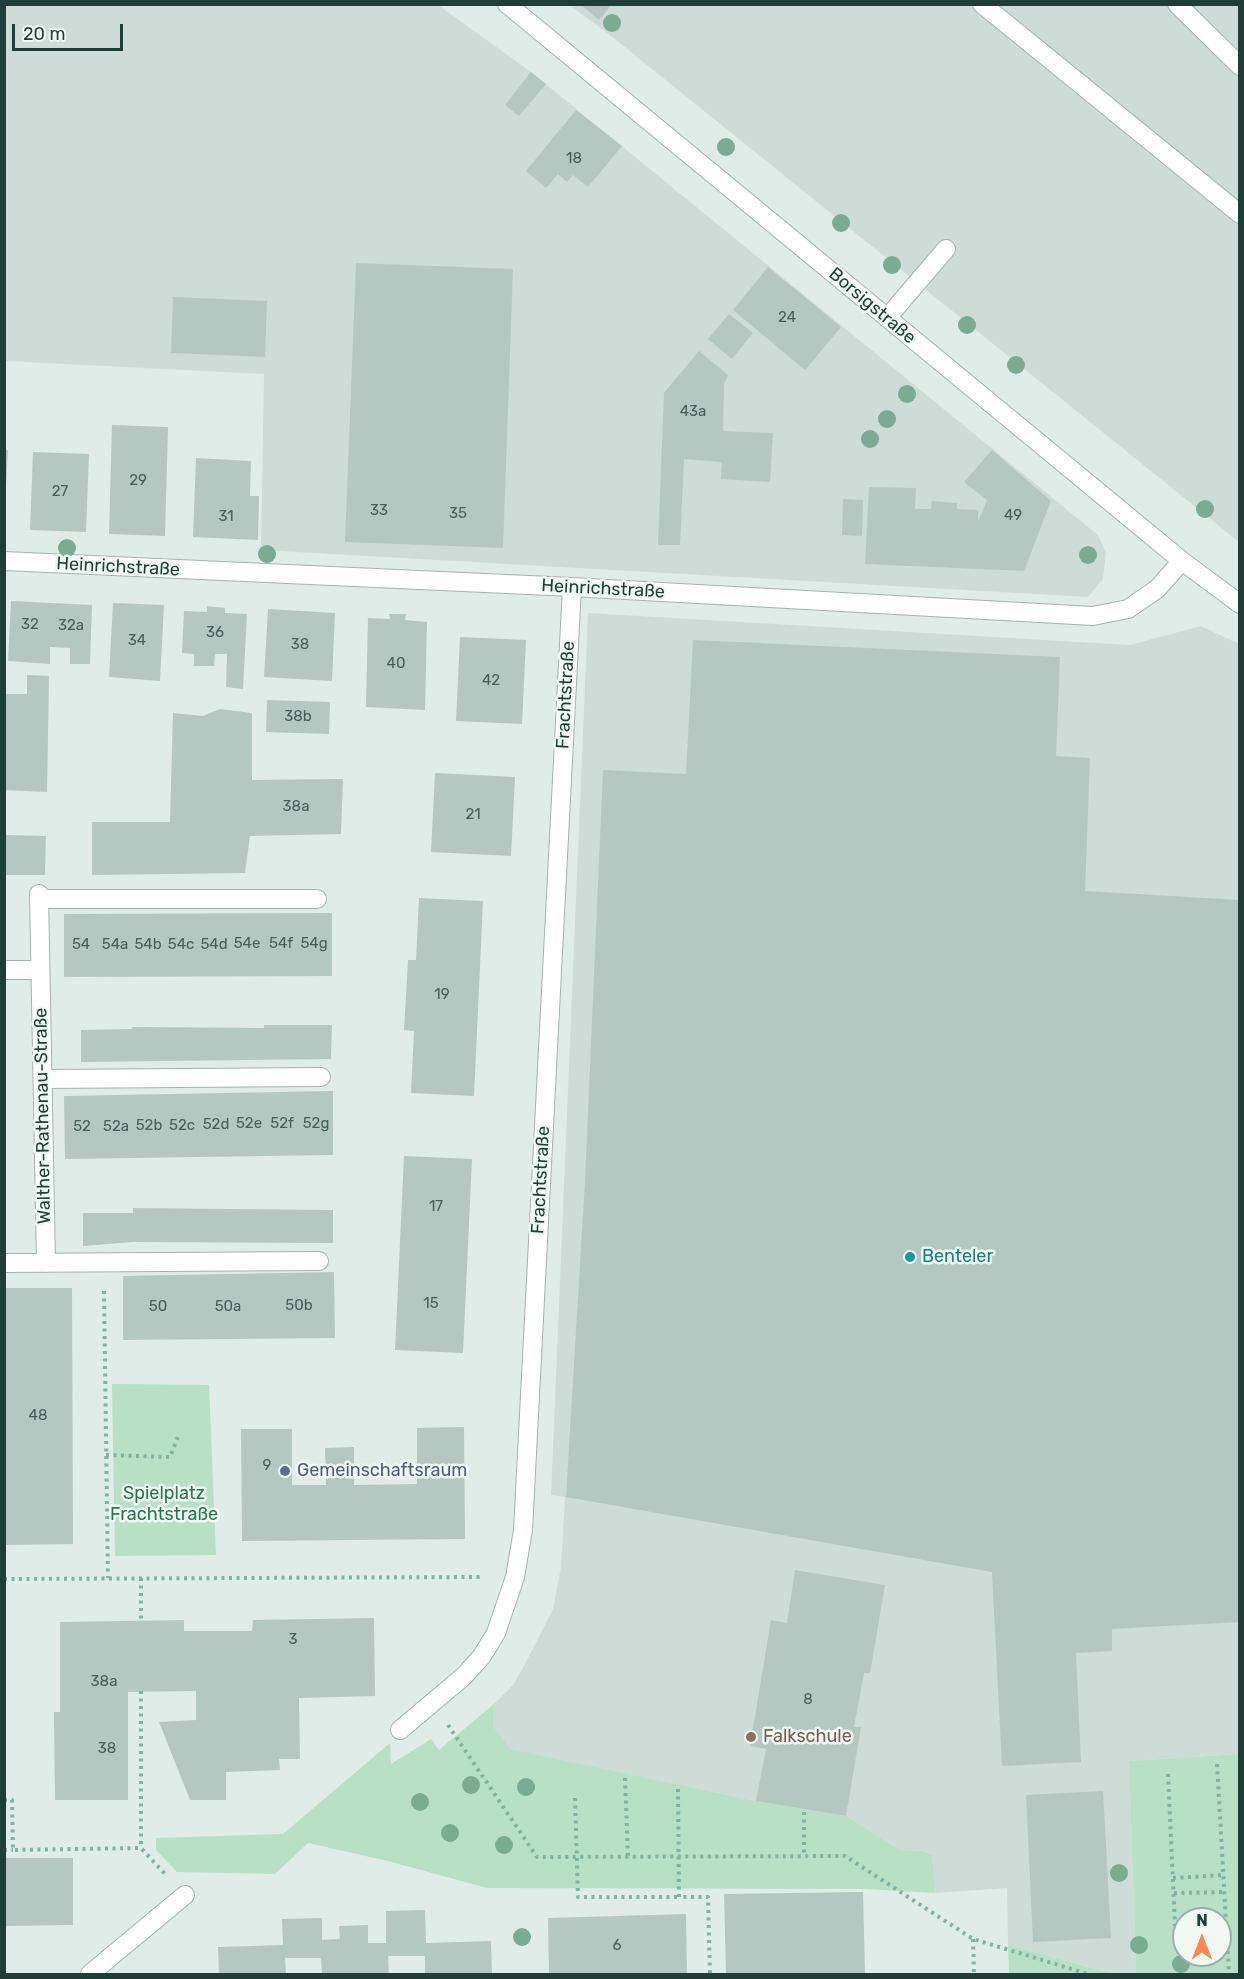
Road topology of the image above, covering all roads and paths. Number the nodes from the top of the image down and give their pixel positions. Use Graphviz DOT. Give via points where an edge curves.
graph roads {
  1 [pos="507,4"];
  2 [pos="982,4"];
  3 [pos="1177,4"];
  4 [pos="1239,66"];
  5 [pos="1239,214"];
  6 [pos="946,249"];
  7 [pos="887,318"];
  8 [pos="4,561"];
  9 [pos="1182,561"];
  10 [pos="572,587"];
  11 [pos="1239,604"];
  12 [pos="317,899"];
  13 [pos="4,970"];
  14 [pos="40,970"];
  15 [pos="321,1077"];
  16 [pos="43,1079"];
  17 [pos="319,1261"];
  18 [pos="4,1263"];
  19 [pos="46,1263"];
  20 [pos="103,1263"];
  21 [pos="179,1434"];
  22 [pos="106,1455"];
  23 [pos="515,1577"];
  24 [pos="108,1578"];
  25 [pos="141,1578"];
  26 [pos="4,1579"];
  27 [pos="141,1620"];
  28 [pos="141,1691"];
  29 [pos="434,1704"];
  30 [pos="400,1730"];
  31 [pos="1217,1764"];
  32 [pos="1168,1774"];
  33 [pos="625,1778"];
  34 [pos="678,1789"];
  35 [pos="575,1798"];
  36 [pos="4,1800"];
  37 [pos="804,1812"];
  38 [pos="141,1848"];
  39 [pos="4,1850"];
  40 [pos="13,1850"];
  41 [pos="678,1856"];
  42 [pos="804,1856"];
  43 [pos="628,1857"];
  44 [pos="577,1858"];
  45 [pos="1224,1875"];
  46 [pos="1173,1878"];
  47 [pos="1224,1892"];
  48 [pos="1174,1893"];
  49 [pos="185,1895"];
  50 [pos="679,1897"];
  51 [pos="1174,1907"];
  52 [pos="973,1939"];
  53 [pos="90,1974"];
  54 [pos="710,1974"];
  55 [pos="974,1974"];
  56 [pos="1088,1974"];
  57 [pos="1229,1974"];
  1 -- 7 [label="street, Borsigstraße"];
  2 -- 5 [label="street"];
  3 -- 4 [label="street"];
  6 -- 7 [label="street"];
  7 -- 9 [label="street, Borsigstraße"];
  8 -- 10 [label="street, Heinrichstraße"];
  9 -- 10 [label="street, Heinrichstraße" via="1157,589 1128,609 1093,616"];
  9 -- 11 [label="street, Borsigstraße"];
  10 -- 23 [label="street, Frachtstraße" via="523,1530"];
  12 -- 14 [label="street, Walther-Rathenau-Straße" via="39,896"];
  13 -- 14 [label="street"];
  14 -- 16 [label="street, Walther-Rathenau-Straße"];
  15 -- 16 [label="street"];
  16 -- 19 [label="street, Walther-Rathenau-Straße"];
  17 -- 20 [label="street"];
  18 -- 19 [label="street"];
  19 -- 20 [label="street"];
  20 -- 22 [label="path"];
  21 -- 22 [label="path" via="170,1457"];
  22 -- 24 [label="path"];
  23 -- 25 [label="path"];
  23 -- 29 [label="street, Frachtstraße" via="496,1633 482,1656"];
  24 -- 25 [label="path"];
  24 -- 26 [label="path"];
  25 -- 27 [label="path"];
  28 -- 38 [label="path"];
  29 -- 30 [label="street, Frachtstraße"];
  29 -- 44 [label="path" via="537,1857"];
  31 -- 45 [label="path"];
  32 -- 46 [label="path"];
  33 -- 43 [label="path"];
  34 -- 41 [label="path"];
  35 -- 44 [label="path"];
  36 -- 40 [label="path" via="12,1800"];
  37 -- 42 [label="path"];
  38 -- 40 [label="path"];
  38 -- 49 [label="path"];
  39 -- 40 [label="path"];
  41 -- 42 [label="path"];
  41 -- 43 [label="path"];
  41 -- 50 [label="path"];
  42 -- 52 [label="path" via="845,1856"];
  43 -- 44 [label="path"];
  44 -- 50 [label="path" via="579,1896"];
  45 -- 46 [label="path"];
  45 -- 47 [label="path"];
  46 -- 48 [label="path"];
  47 -- 48 [label="path"];
  47 -- 57 [label="path"];
  48 -- 51 [label="path"];
  49 -- 53 [label="street"];
  50 -- 54 [label="path" via="708,1896"];
  52 -- 55 [label="path"];
  52 -- 56 [label="path"];
}
